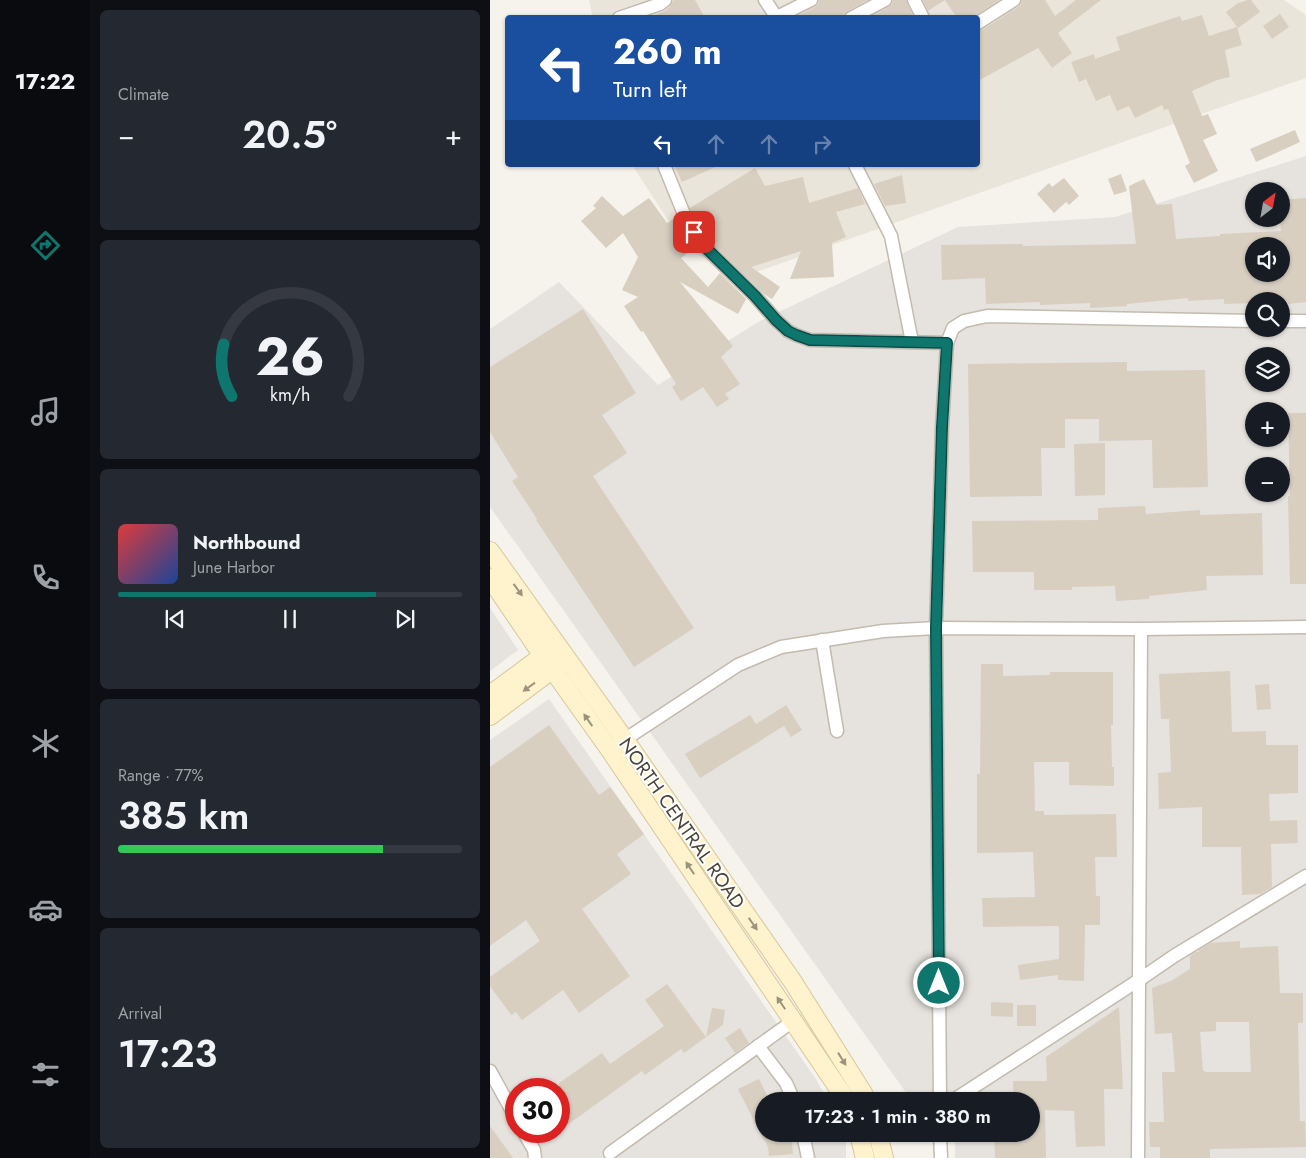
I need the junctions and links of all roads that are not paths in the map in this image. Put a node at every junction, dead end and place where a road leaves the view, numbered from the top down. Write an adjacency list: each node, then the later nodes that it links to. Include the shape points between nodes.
1 (665, 0): 7 (street)
2 (765, 0): 8 (street)
3 (811, 0): 9 (street)
4 (884, 0): 10 (street)
5 (914, 0): 11 (street)
6 (1014, 0): 12 (street)
7 (628, 15)
8 (776, 15)
9 (781, 15)
10 (856, 15)
11 (922, 15)
12 (980, 21)
13 (665, 167): 18 (street, via 688,224 699,241 788,331 810,340)
14 (856, 167): 18 (street, via 891,236)
15 (1245, 321): 19 (street, via 987,316 964,321 953,328)
16 (1290, 321): 17 (street)
17 (1306, 321)
18 (912, 342): 19 (street)
19 (947, 343): 23 (street)
20 (490, 551): 26 (main road, NORTH CENTRAL ROAD, one-way to 26)
21 (490, 578): 27 (main road, NORTH CENTRAL ROAD)
22 (1306, 627): 24 (street)
23 (936, 628): 24 (street); 25 (street, via 883,631); 41 (street)
24 (1141, 629): 34 (street)
25 (822, 640): 30 (street); 31 (street, via 781,647 738,665)
26 (562, 652): 27 (main road); 31 (main road, NORTH CENTRAL ROAD)
27 (548, 663): 28 (main road); 29 (main road, one-way to 29); 32 (main road, NORTH CENTRAL ROAD, one-way to 27)
28 (490, 695)
29 (490, 716)
30 (837, 731)
31 (624, 740): 32 (street); 40 (main road, NORTH CENTRAL ROAD, one-way to 40, via 793,982)
32 (610, 750): 35 (main road, NORTH CENTRAL ROAD, one-way to 32)
33 (1306, 876): 34 (street)
34 (1139, 980): 42 (street); 55 (street)
35 (793, 1021): 36 (street); 39 (main road, NORTH CENTRAL ROAD)
36 (758, 1046): 38 (street); 49 (street)
37 (490, 1071): 43 (street)
38 (790, 1092)
39 (841, 1092)
40 (862, 1092)
41 (940, 1092)
42 (966, 1092)
43 (505, 1098)
44 (805, 1142): 51 (street)
45 (861, 1142): 52 (main road)
46 (880, 1142): 53 (main road)
47 (940, 1142): 54 (street)
48 (530, 1143): 50 (street)
49 (610, 1153)
50 (535, 1158)
51 (808, 1158)
52 (866, 1158)
53 (884, 1158)
54 (941, 1158)
55 (1138, 1158)

